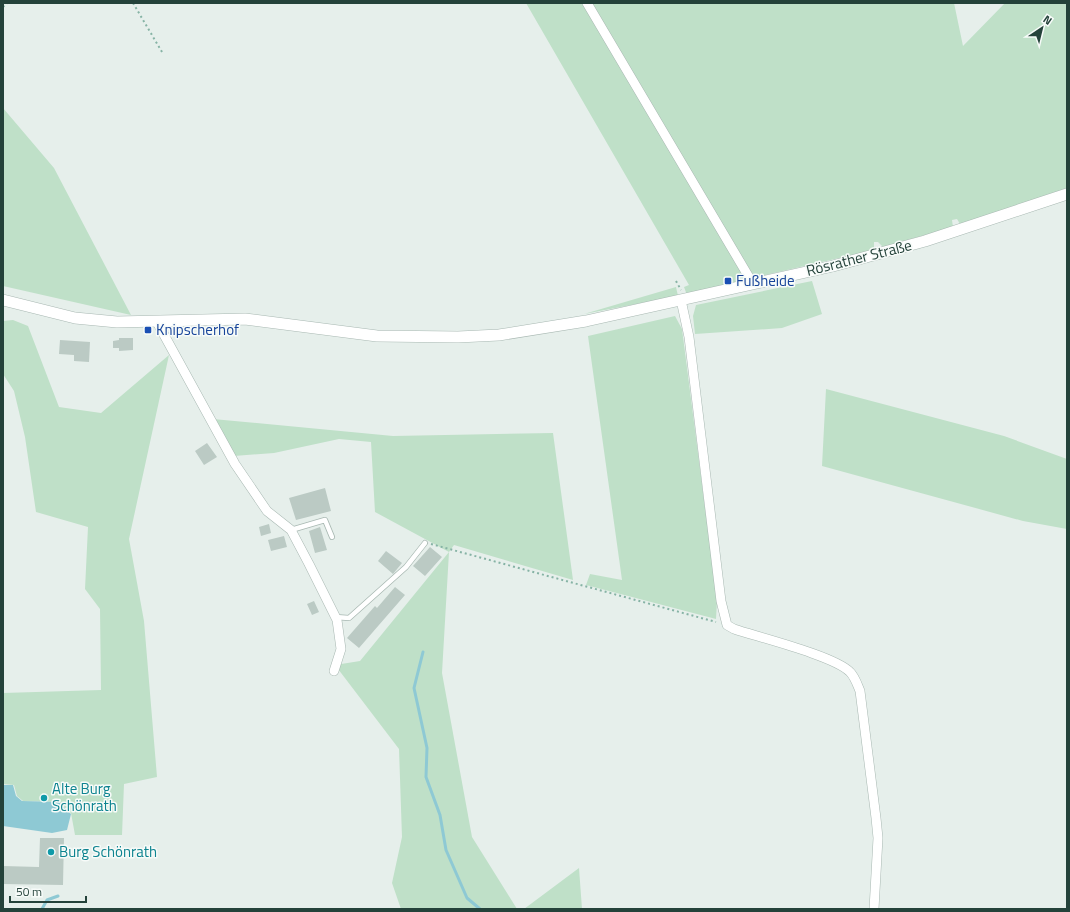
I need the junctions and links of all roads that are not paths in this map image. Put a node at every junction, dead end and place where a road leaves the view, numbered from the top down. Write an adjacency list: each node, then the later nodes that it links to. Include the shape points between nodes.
1 (588, 3): 3 (street)
2 (1067, 194): 3 (street, Rösrather Straße, via 918,243)
3 (753, 284): 5 (street, Rösrather Straße)
4 (3, 300): 6 (street, Rösrather Straße, via 81,319)
5 (681, 300): 6 (street, Rösrather Straße, via 552,327 499,335 458,337 377,336 245,319); 12 (street, via 689,337 721,601 727,625 824,658 849,671 854,678 860,691 878,838)
6 (157, 322): 7 (street, via 234,464 268,511)
7 (291, 530): 8 (lane, via 325,520); 10 (street)
8 (332, 537)
9 (425, 543): 10 (lane, via 406,567 349,618)
10 (336, 616): 11 (street, via 341,649)
11 (334, 671)
12 (874, 909)

